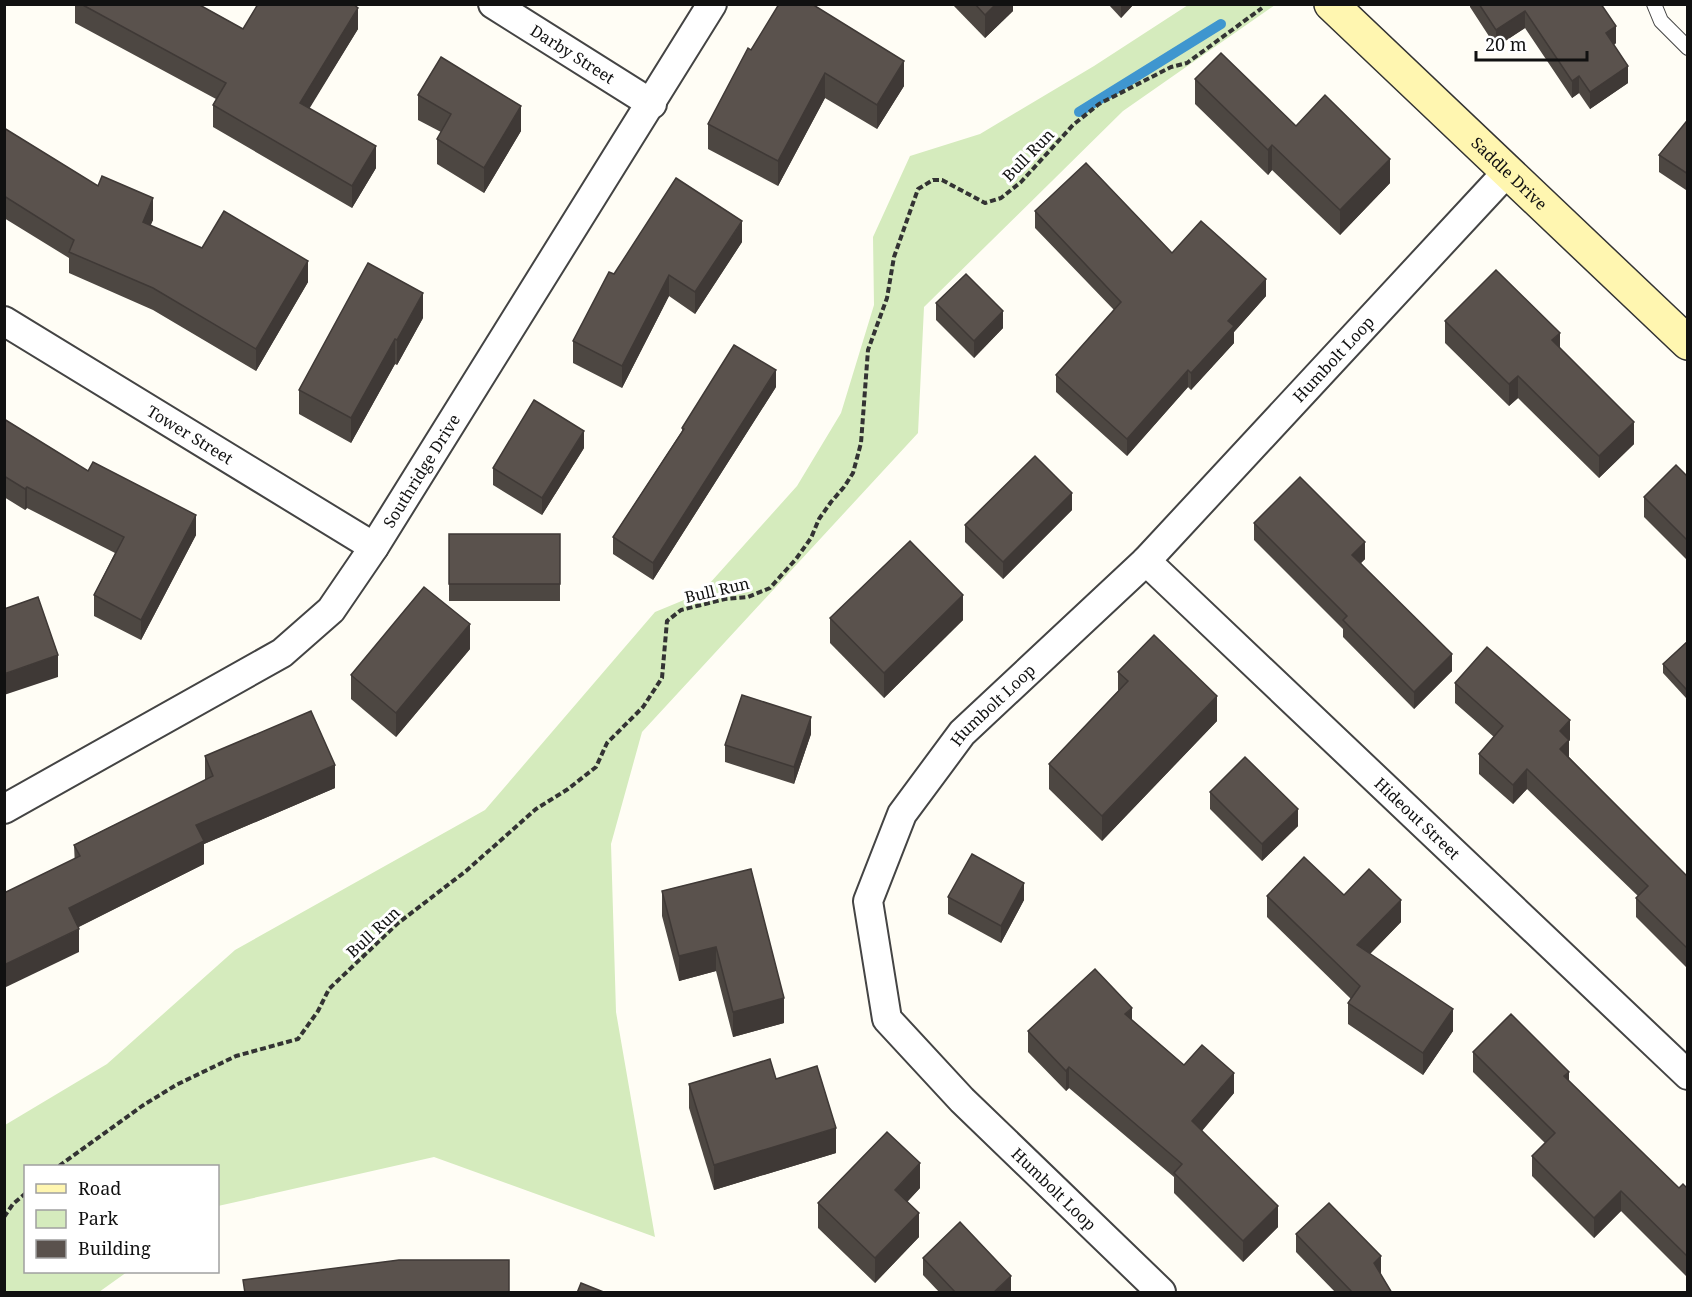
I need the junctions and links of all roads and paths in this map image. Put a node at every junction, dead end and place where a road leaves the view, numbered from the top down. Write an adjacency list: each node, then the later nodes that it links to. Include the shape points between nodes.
1 (493, 4): 7 (street, Darby Street)
2 (712, 4): 7 (street, Southridge Drive)
3 (1331, 4): 8 (street, Saddle Drive)
4 (1654, 4): 6 (lane, via 1661,21)
5 (1262, 8): 15 (path, Bull Run, via 1187,63 1171,67 1099,104 1001,198 986,202 942,180 933,180 918,189 868,350 861,443 853,473 796,559 770,588 748,597 681,610 667,621 662,678 643,707 607,743 596,767 536,809 466,871 397,924 329,989 298,1039 236,1056 176,1085)
6 (1688, 48)
7 (652, 104): 11 (street, Southridge Drive)
8 (1508, 171): 10 (street, Saddle Drive); 12 (street, Humbolt Loop)
9 (4, 321): 11 (street, Tower Street)
10 (1688, 343)
11 (374, 547): 13 (street, Southridge Drive, via 331,610 282,653)
12 (1146, 561): 14 (street, Hideout Street); 18 (street, Humbolt Loop, via 962,733 902,814 868,902 887,1019 962,1100)
13 (4, 809)
14 (1688, 1075)
15 (62, 1165)
16 (24, 1196): 17 (path)
17 (4, 1217)
18 (1161, 1293)

